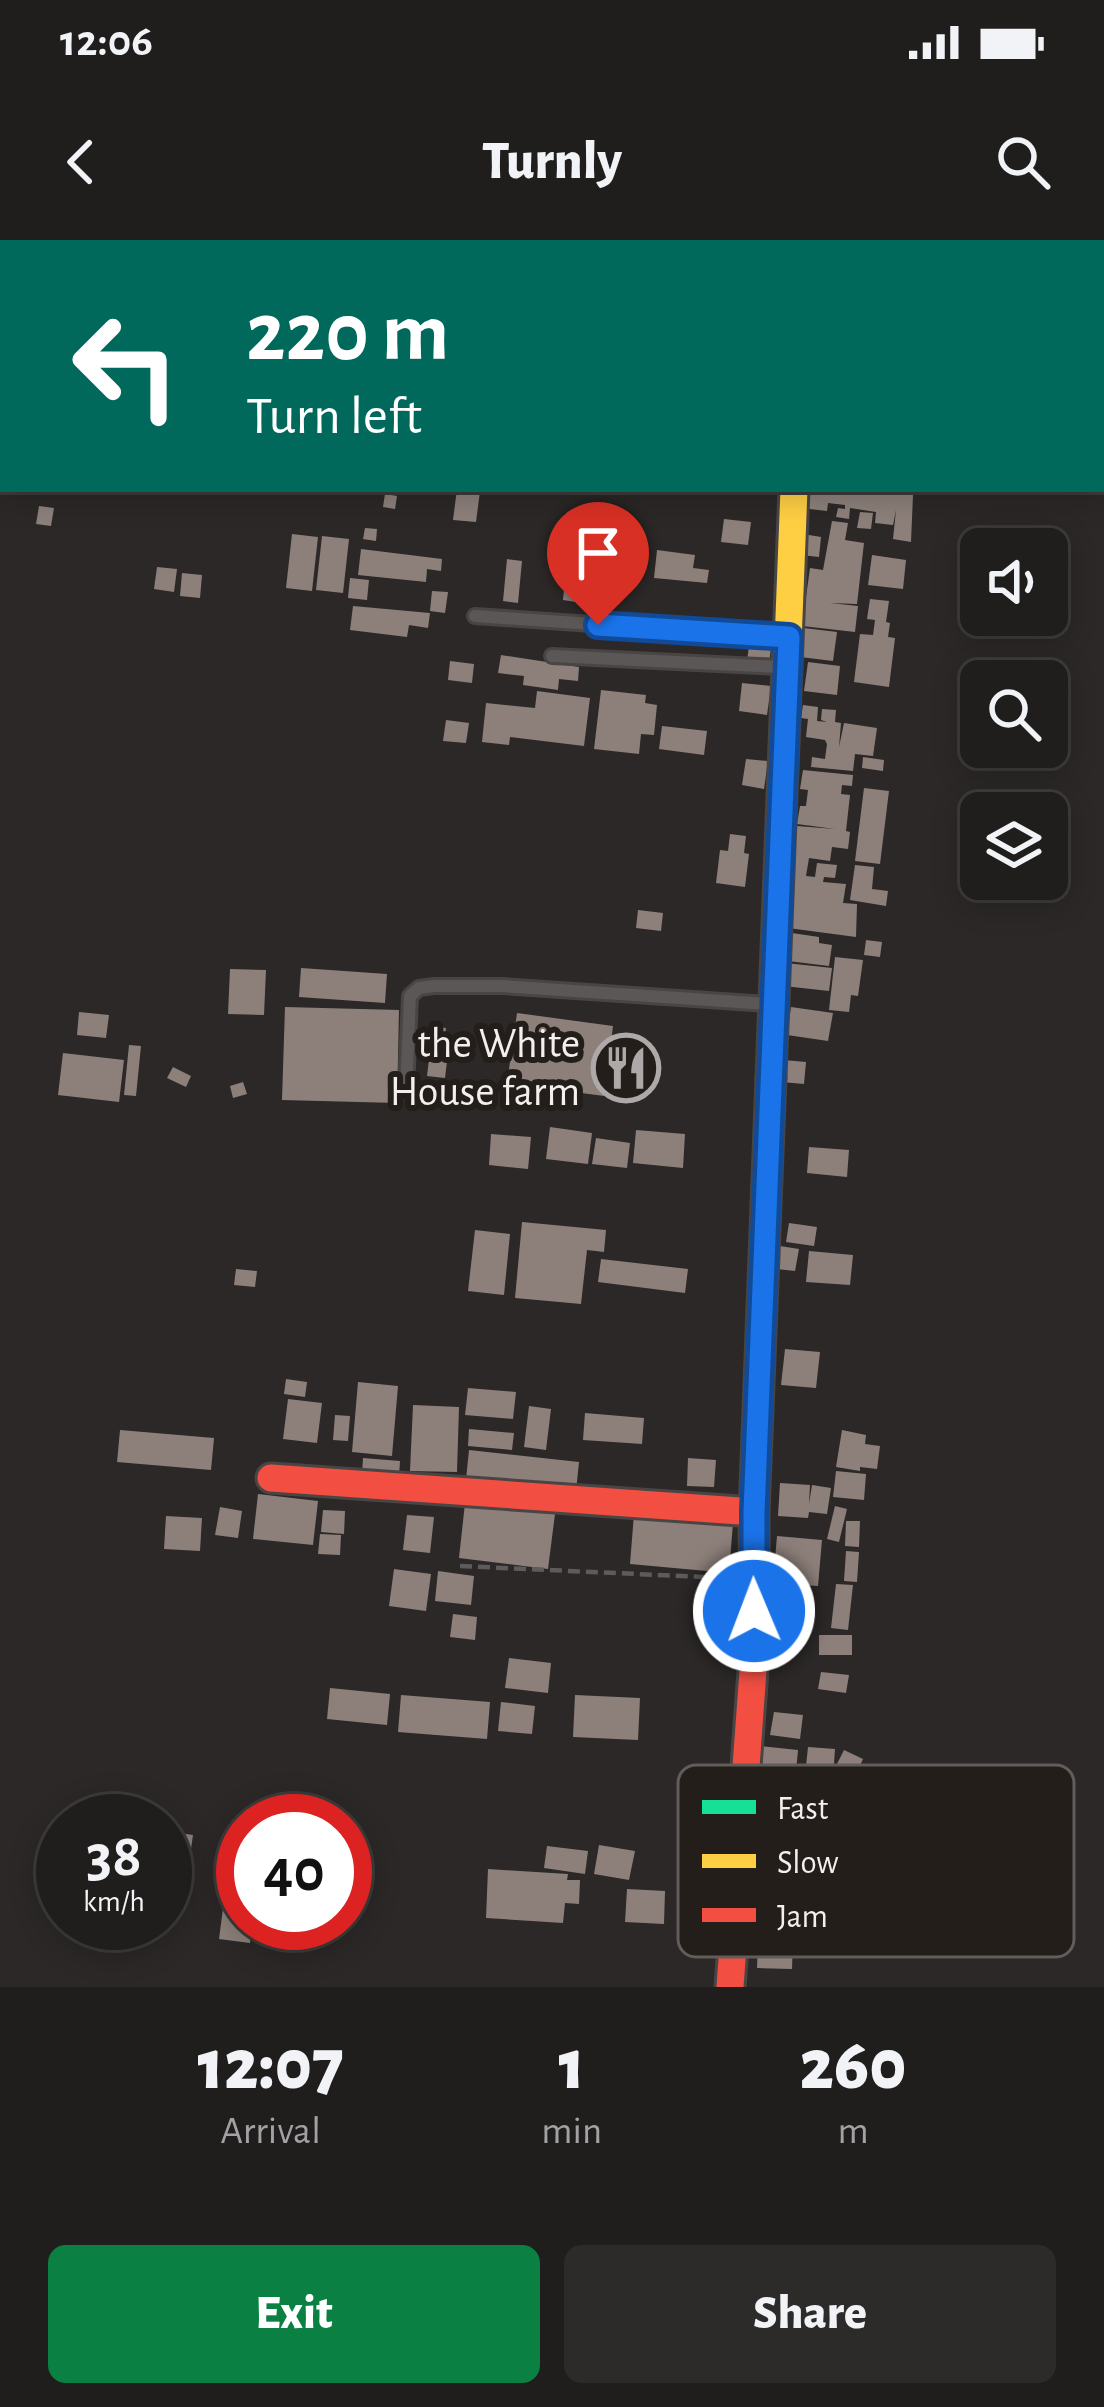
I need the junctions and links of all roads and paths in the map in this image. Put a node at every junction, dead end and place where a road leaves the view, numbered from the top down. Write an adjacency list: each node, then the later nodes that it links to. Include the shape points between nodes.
1 (794, 492): 3 (street)
2 (475, 616): 3 (lane)
3 (789, 637): 5 (street)
4 (552, 656): 5 (lane)
5 (788, 668): 6 (street)
6 (772, 1004): 7 (lane, via 419,988 410,996); 9 (street)
7 (406, 1090)
8 (271, 1478): 9 (street)
9 (754, 1512): 11 (street)
10 (460, 1566): 11 (path)
11 (754, 1579): 12 (street)
12 (746, 1765)
13 (732, 1957): 14 (street)
14 (730, 1987)

